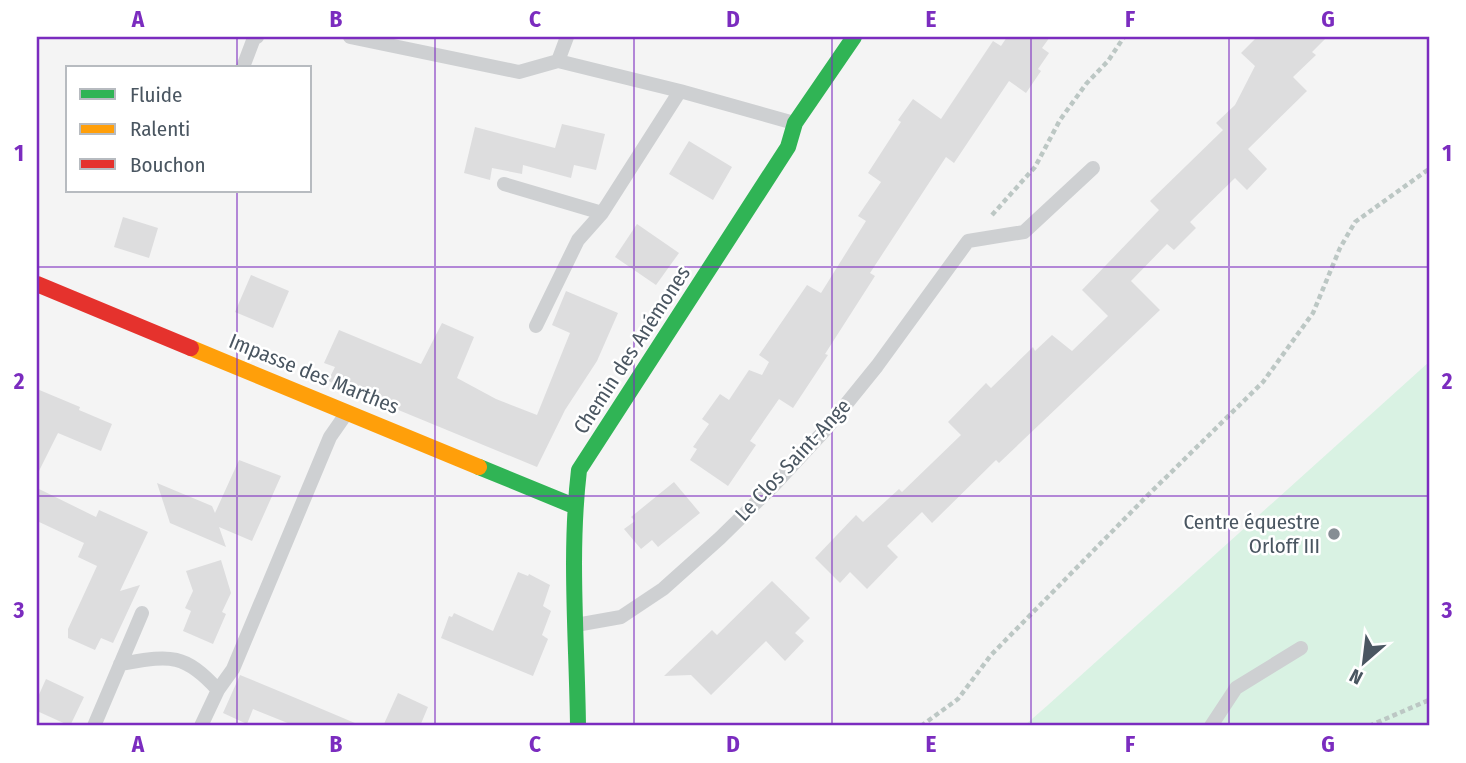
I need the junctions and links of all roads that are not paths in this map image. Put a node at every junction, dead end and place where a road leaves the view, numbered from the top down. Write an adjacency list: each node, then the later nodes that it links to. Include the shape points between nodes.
1 (257, 37): 6 (lane)
2 (350, 37): 5 (lane, via 519,72)
3 (566, 37): 5 (lane)
4 (854, 37): 8 (street, Chemin des Anémones)
5 (558, 61): 7 (lane)
6 (244, 66)
7 (680, 91): 8 (lane); 11 (lane)
8 (795, 123): 15 (street, Chemin des Anémones, via 788,147 579,470)
9 (1093, 167): 17 (lane, Le Clos Saint-Ange, via 1024,232 968,241 827,429 663,589 621,617)
10 (504, 184): 11 (lane)
11 (602, 213): 13 (lane, via 578,240)
12 (37, 284): 14 (street, Impasse des Marthes)
13 (537, 326)
14 (349, 411): 15 (street, Impasse des Marthes); 20 (lane, via 330,437 233,669)
15 (574, 506): 17 (street, Chemin des Anémones)
16 (142, 612): 19 (lane)
17 (575, 625): 23 (street, Chemin des Anémones)
18 (1301, 648): 24 (lane, via 1236,688)
19 (120, 664): 20 (lane, via 177,658 201,671); 21 (lane)
20 (218, 690): 22 (lane)
21 (94, 726)
22 (201, 726)
23 (578, 726)
24 (1211, 726)

